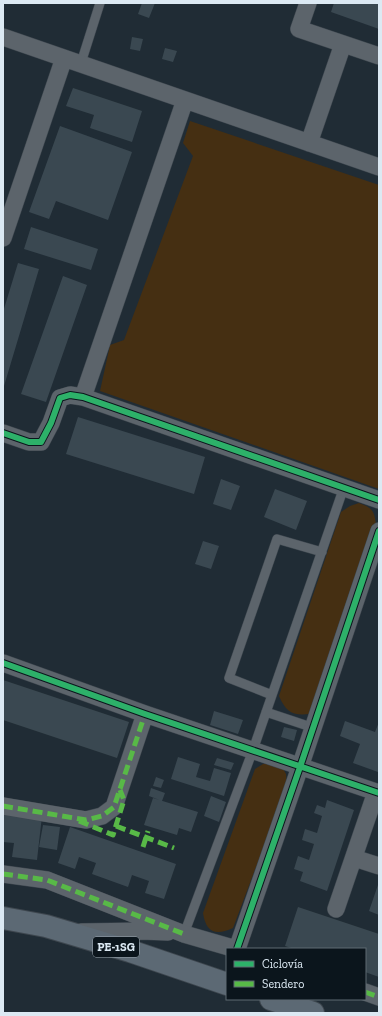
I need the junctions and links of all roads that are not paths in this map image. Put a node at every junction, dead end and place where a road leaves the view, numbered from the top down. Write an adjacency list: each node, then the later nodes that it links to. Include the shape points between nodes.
1 (100, 3): 7 (lane)
2 (308, 3): 4 (street, via 299,29)
3 (3, 37): 6 (street)
4 (343, 44): 5 (street); 9 (street)
5 (379, 56)
6 (64, 58): 7 (street); 11 (street)
7 (81, 63): 8 (street)
8 (185, 100): 9 (street); 12 (street)
9 (309, 143): 10 (street)
10 (379, 167)
11 (3, 238)
12 (82, 397): 13 (street, via 70,395 60,398 41,442 29,442); 14 (street)
13 (3, 433)
14 (344, 487): 15 (street); 17 (lane)
15 (379, 500)
16 (379, 531): 22 (street)
17 (322, 552): 19 (lane); 19 (lane, via 277,539 229,678)
18 (3, 663): 21 (street)
19 (272, 695): 20 (lane)
20 (266, 712): 22 (lane); 23 (lane)
21 (145, 714): 23 (street); 26 (street, via 114,807 102,816 86,820)
22 (314, 728): 24 (street)
23 (253, 750): 24 (street); 33 (lane)
24 (300, 767): 25 (street); 35 (street)
25 (378, 793): 27 (street)
26 (3, 806)
27 (354, 858): 28 (street); 30 (street)
28 (379, 866)
29 (3, 874): 33 (street, via 47,880)
30 (336, 909)
31 (3, 918): 32 (main road, PE-1SG)
32 (68, 933): 33 (street, via 141,931); 36 (main road, PE-1SG)
33 (184, 934): 34 (street)
34 (233, 948)
35 (236, 948)
36 (226, 984)
37 (366, 992): 38 (street)
38 (379, 997)
39 (275, 1000): 40 (main road)
40 (304, 1008)

